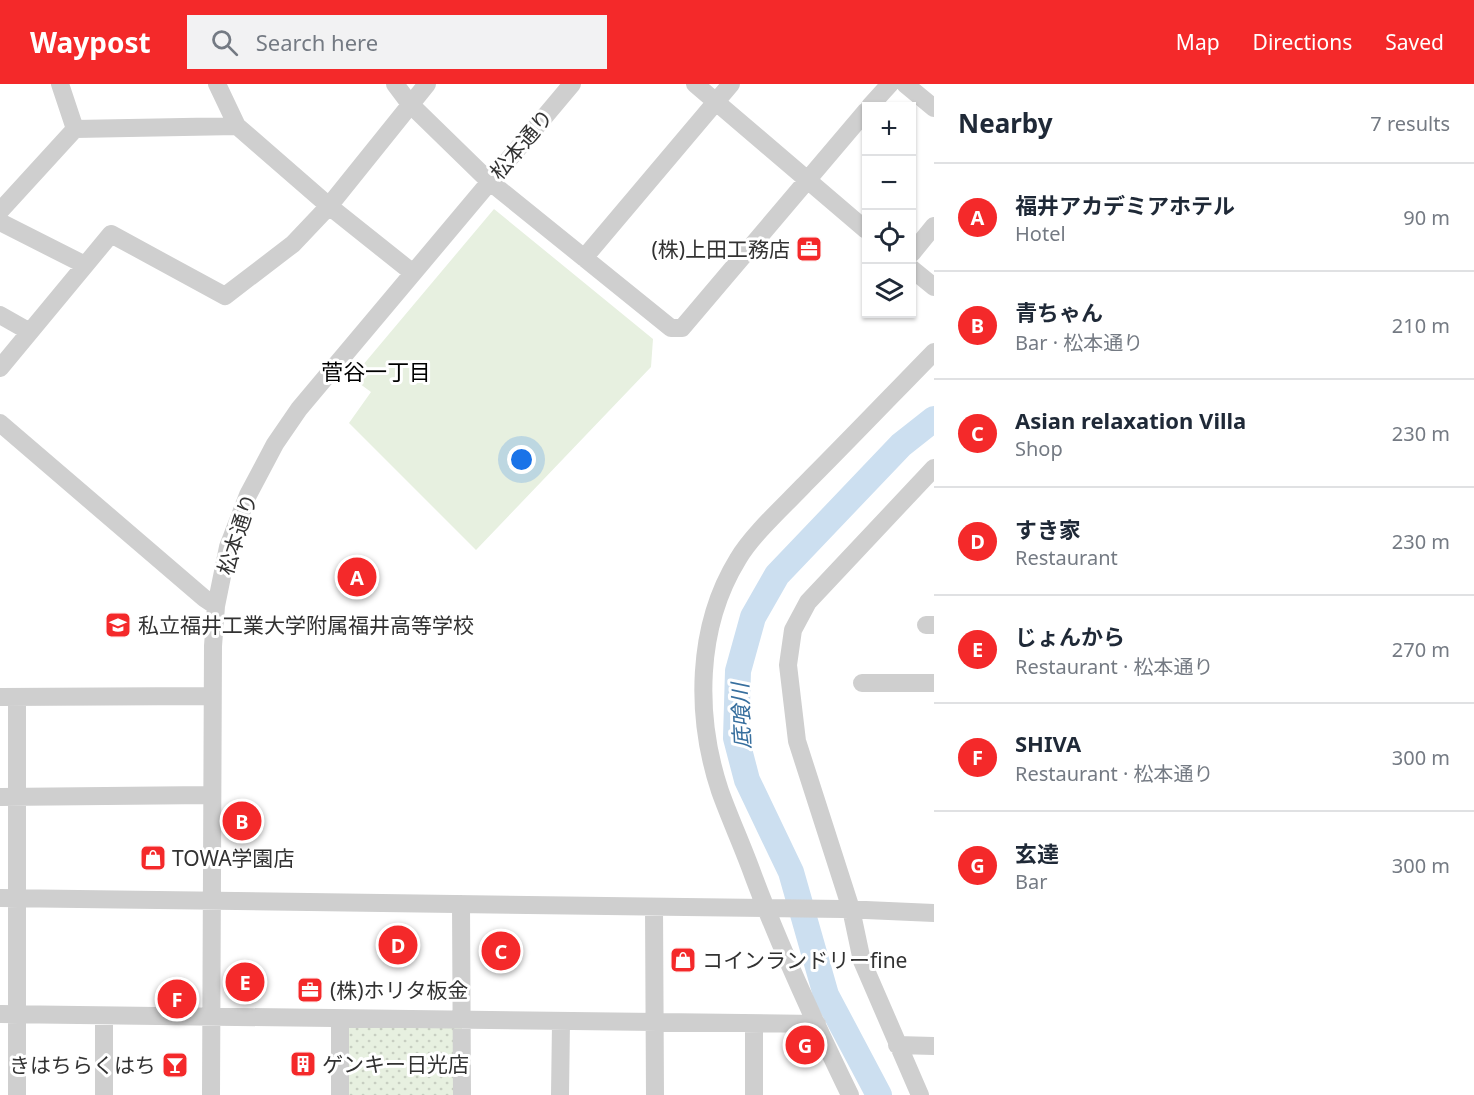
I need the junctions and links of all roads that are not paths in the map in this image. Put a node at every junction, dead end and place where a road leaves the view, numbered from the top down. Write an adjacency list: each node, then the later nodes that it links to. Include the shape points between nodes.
1 (60, 84): 16 (street)
2 (217, 84): 15 (street)
3 (395, 84): 12 (street)
4 (427, 84): 12 (street)
5 (572, 84): 18 (street, 松本通り)
6 (695, 84): 10 (street)
7 (731, 84): 10 (street)
8 (890, 84): 11 (street)
9 (905, 84): 13 (street)
10 (716, 102): 17 (street); 25 (street)
11 (874, 102)
12 (410, 104): 18 (street); 19 (street)
13 (934, 108)
14 (862, 117): 17 (street)
15 (237, 126): 16 (street); 19 (street)
16 (75, 129): 20 (street)
17 (808, 180): 22 (street); 25 (street, via 682,328 671,328)
18 (489, 181): 25 (street); 28 (street, 松本通り)
19 (329, 206): 26 (street, via 293,244 225,296 111,234); 28 (street)
20 (0, 211)
21 (0, 222): 26 (street)
22 (862, 226)
23 (934, 226): 24 (street)
24 (916, 248)
25 (584, 258)
26 (85, 265): 31 (street)
27 (916, 272): 29 (street)
28 (413, 273): 36 (street, 松本通り, via 298,409 275,444 248,495 228,547)
29 (934, 287)
30 (0, 315): 31 (street)
31 (30, 332): 33 (street)
32 (934, 352): 47 (street, via 739,556 721,588 710,623 704,703 710,751 720,790)
33 (0, 368)
34 (0, 423): 36 (street)
35 (934, 468): 48 (street, via 808,602 793,630 788,665 797,741)
36 (216, 606): 39 (street, 松本通り)
37 (862, 683): 38 (street)
38 (934, 683)
39 (212, 696): 40 (street); 41 (street, 松本通り)
40 (9, 697): 42 (street)
41 (211, 795): 42 (street); 44 (street, 松本通り)
42 (9, 797): 43 (street)
43 (9, 898): 44 (street); 50 (street)
44 (211, 901): 45 (street); 52 (street, 松本通り)
45 (461, 904): 46 (street); 54 (street)
46 (654, 907): 47 (street); 56 (street)
47 (772, 908): 48 (street); 58 (street)
48 (847, 909): 49 (street); 59 (street, via 862,961)
49 (934, 913)
50 (9, 1014): 51 (street); 61 (street)
51 (104, 1016): 52 (street); 62 (street)
52 (211, 1018): 53 (street); 63 (street, 松本通り)
53 (340, 1019): 54 (street); 64 (street)
54 (462, 1020): 55 (street); 65 (street)
55 (561, 1022): 56 (street); 66 (street)
56 (655, 1023): 57 (street); 67 (street)
57 (754, 1024): 58 (street); 68 (street)
58 (817, 1024): 69 (street)
59 (897, 1045): 60 (street); 70 (street)
60 (934, 1046)
61 (17, 1095)
62 (104, 1095)
63 (211, 1095)
64 (340, 1095)
65 (462, 1095)
66 (560, 1095)
67 (655, 1095)
68 (754, 1095)
69 (850, 1095)
70 (920, 1095)

